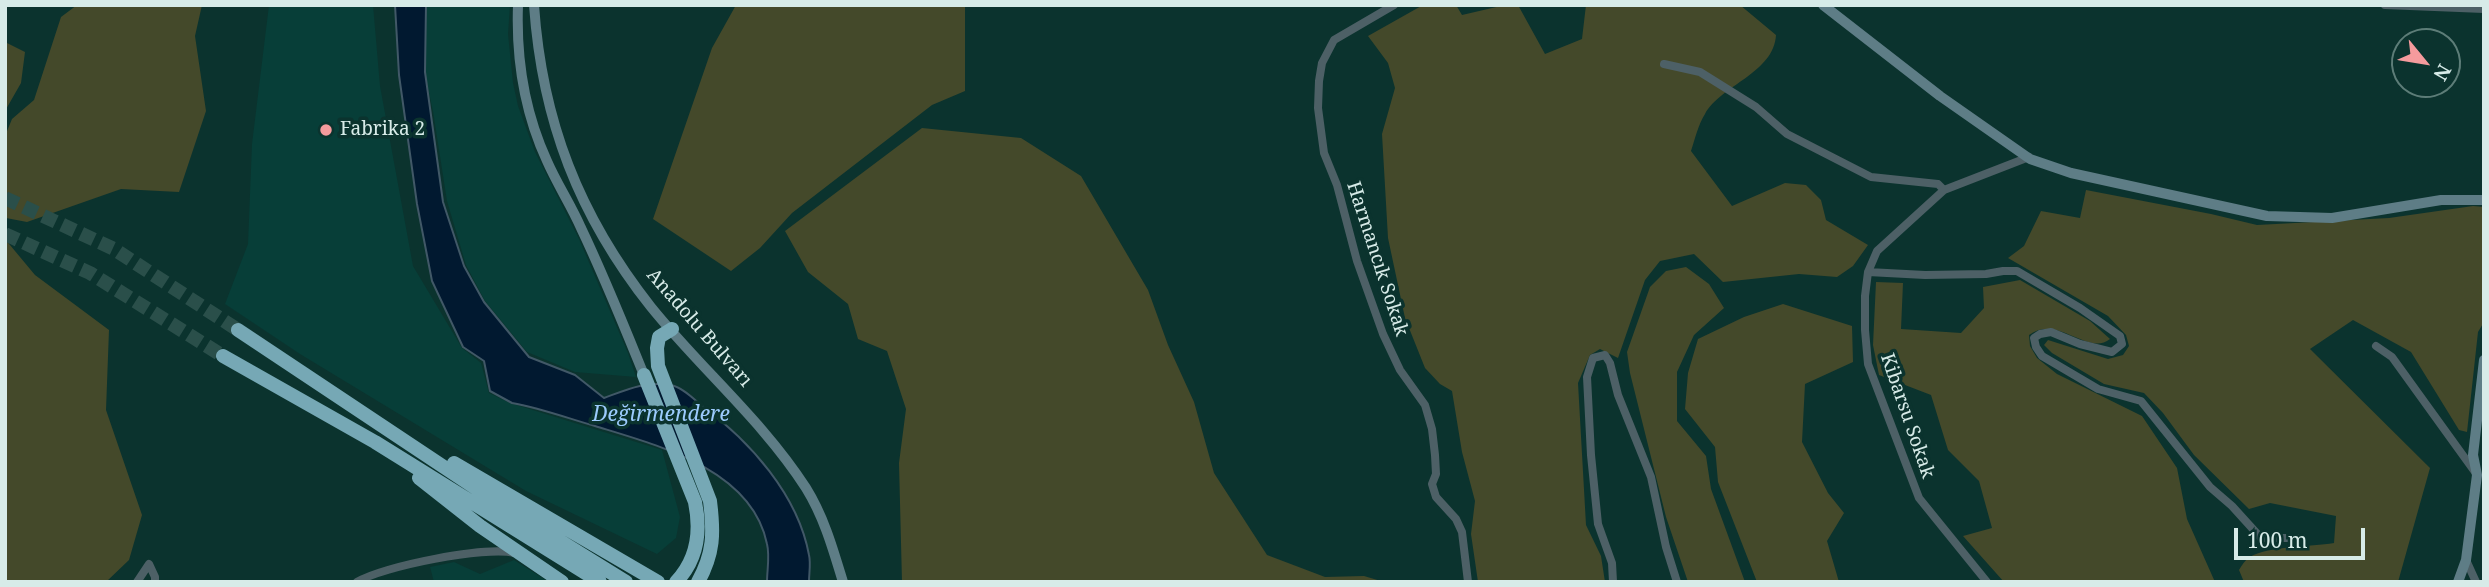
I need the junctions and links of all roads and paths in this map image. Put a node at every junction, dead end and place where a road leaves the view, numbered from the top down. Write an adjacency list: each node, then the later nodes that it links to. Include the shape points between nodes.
1 (518, 5): 18 (street, via 521,81 533,125)
2 (534, 5): 12 (street, Anadolu Bulvarı, via 545,90 568,167 597,230)
3 (1394, 5): 34 (street, Harmancık Sokak, via 1334,40 1322,63 1318,108 1324,153 1383,334 1400,370 1425,405 1435,455 1432,484 1462,532)
4 (1823, 5): 8 (street)
5 (2385, 5): 6 (street)
6 (2484, 9)
7 (1664, 64): 9 (street, via 1700,72 1756,107 1787,134 1871,177 1938,184)
8 (2029, 158): 9 (street, Kibarsu Sokak); 10 (street, via 2071,173 2267,216 2332,218 2441,200)
9 (1944, 190): 11 (street, Kibarsu Sokak, via 1877,251)
10 (2484, 200)
11 (1868, 272): 22 (street, via 2017,271 2080,308 2120,336 2122,344 2112,352 2051,332 2034,338 2042,356 2098,389 2141,401 2210,487 2261,538); 37 (street, Kibarsu Sokak, via 1868,364 1910,476 1919,498)
12 (672, 329): 17 (highway, via 659,337); 33 (street, Anadolu Bulvarı, via 751,416 807,490 829,534)
13 (238, 330): 19 (highway)
14 (2376, 346): 21 (street, via 2392,357)
15 (223, 356): 20 (highway)
16 (2484, 360): 21 (street, via 2473,455)
17 (658, 366): 18 (street); 32 (highway, via 710,501 712,546)
18 (641, 369): 31 (highway, via 683,469 699,521 688,567)
19 (385, 426): 29 (highway); 30 (highway)
20 (375, 442): 27 (highway, via 443,498); 28 (highway)
21 (2477, 475): 23 (street)
22 (2302, 538)
23 (2466, 560): 38 (street); 39 (street)
24 (136, 582): 25 (street, via 149,564)
25 (155, 582)
26 (357, 582): 27 (street, via 412,563 487,551 512,552)
27 (561, 582)
28 (600, 582)
29 (626, 582)
30 (658, 582)
31 (676, 582)
32 (698, 582)
33 (843, 582)
34 (1468, 582)
35 (1613, 582): 36 (street, via 1612,563 1598,524 1591,455 1587,377 1598,355 1605,355 1610,363 1618,396 1651,477)
36 (1677, 582)
37 (1987, 582)
38 (2458, 582)
39 (2476, 582)

